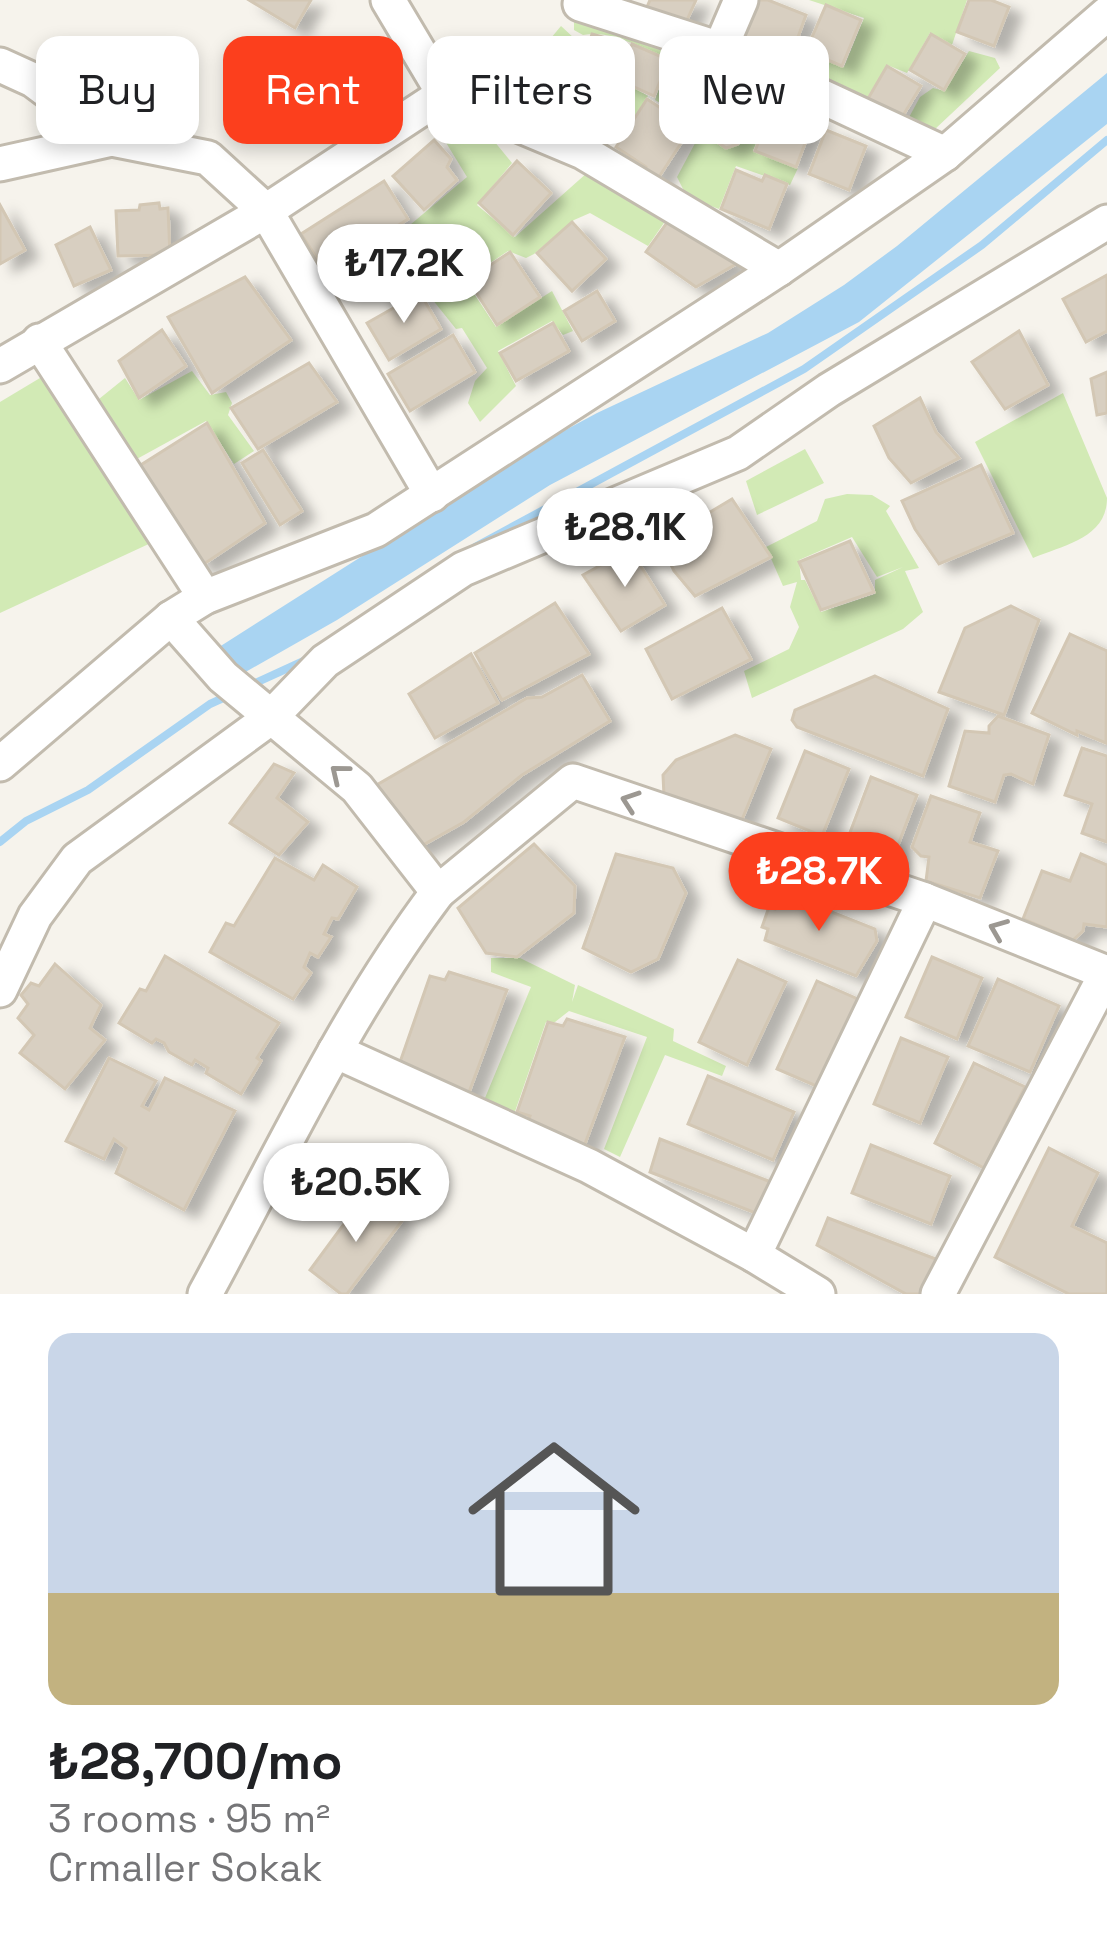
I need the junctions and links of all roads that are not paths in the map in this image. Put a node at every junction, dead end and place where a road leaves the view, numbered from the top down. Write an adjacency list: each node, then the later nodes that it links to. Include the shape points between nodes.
1 (388, 0): 8 (street)
2 (741, 0): 6 (street)
3 (580, 4): 5 (street)
4 (1099, 29): 15 (street)
5 (679, 36)
6 (725, 36)
7 (0, 65): 9 (street)
8 (427, 65)
9 (36, 82)
10 (829, 100): 15 (street)
11 (427, 105): 17 (street)
12 (90, 144): 16 (street)
13 (137, 144): 17 (street, via 208,158)
14 (564, 144): 19 (street)
15 (945, 154): 19 (street)
16 (0, 164)
17 (266, 211): 20 (street); 22 (street)
18 (1107, 222): 25 (street, via 738,453 463,569 325,662)
19 (779, 269): 22 (street)
20 (39, 341): 21 (street); 23 (street)
21 (0, 366)
22 (432, 495): 23 (street, via 376,530)
23 (205, 598): 24 (street)
24 (171, 618): 25 (street); 26 (street)
25 (269, 719): 27 (street, one-way to 25, via 357,788); 30 (street, via 77,859 34,916)
26 (0, 764)
27 (439, 892): 28 (street, one-way to 27, via 573,781); 31 (street)
28 (925, 900): 29 (street, one-way to 28); 32 (street)
29 (1107, 972): 35 (street)
30 (0, 990)
31 (335, 1051): 32 (street, via 589,1166); 33 (street)
32 (754, 1256): 34 (street)
33 (205, 1294)
34 (818, 1294)
35 (938, 1294)

